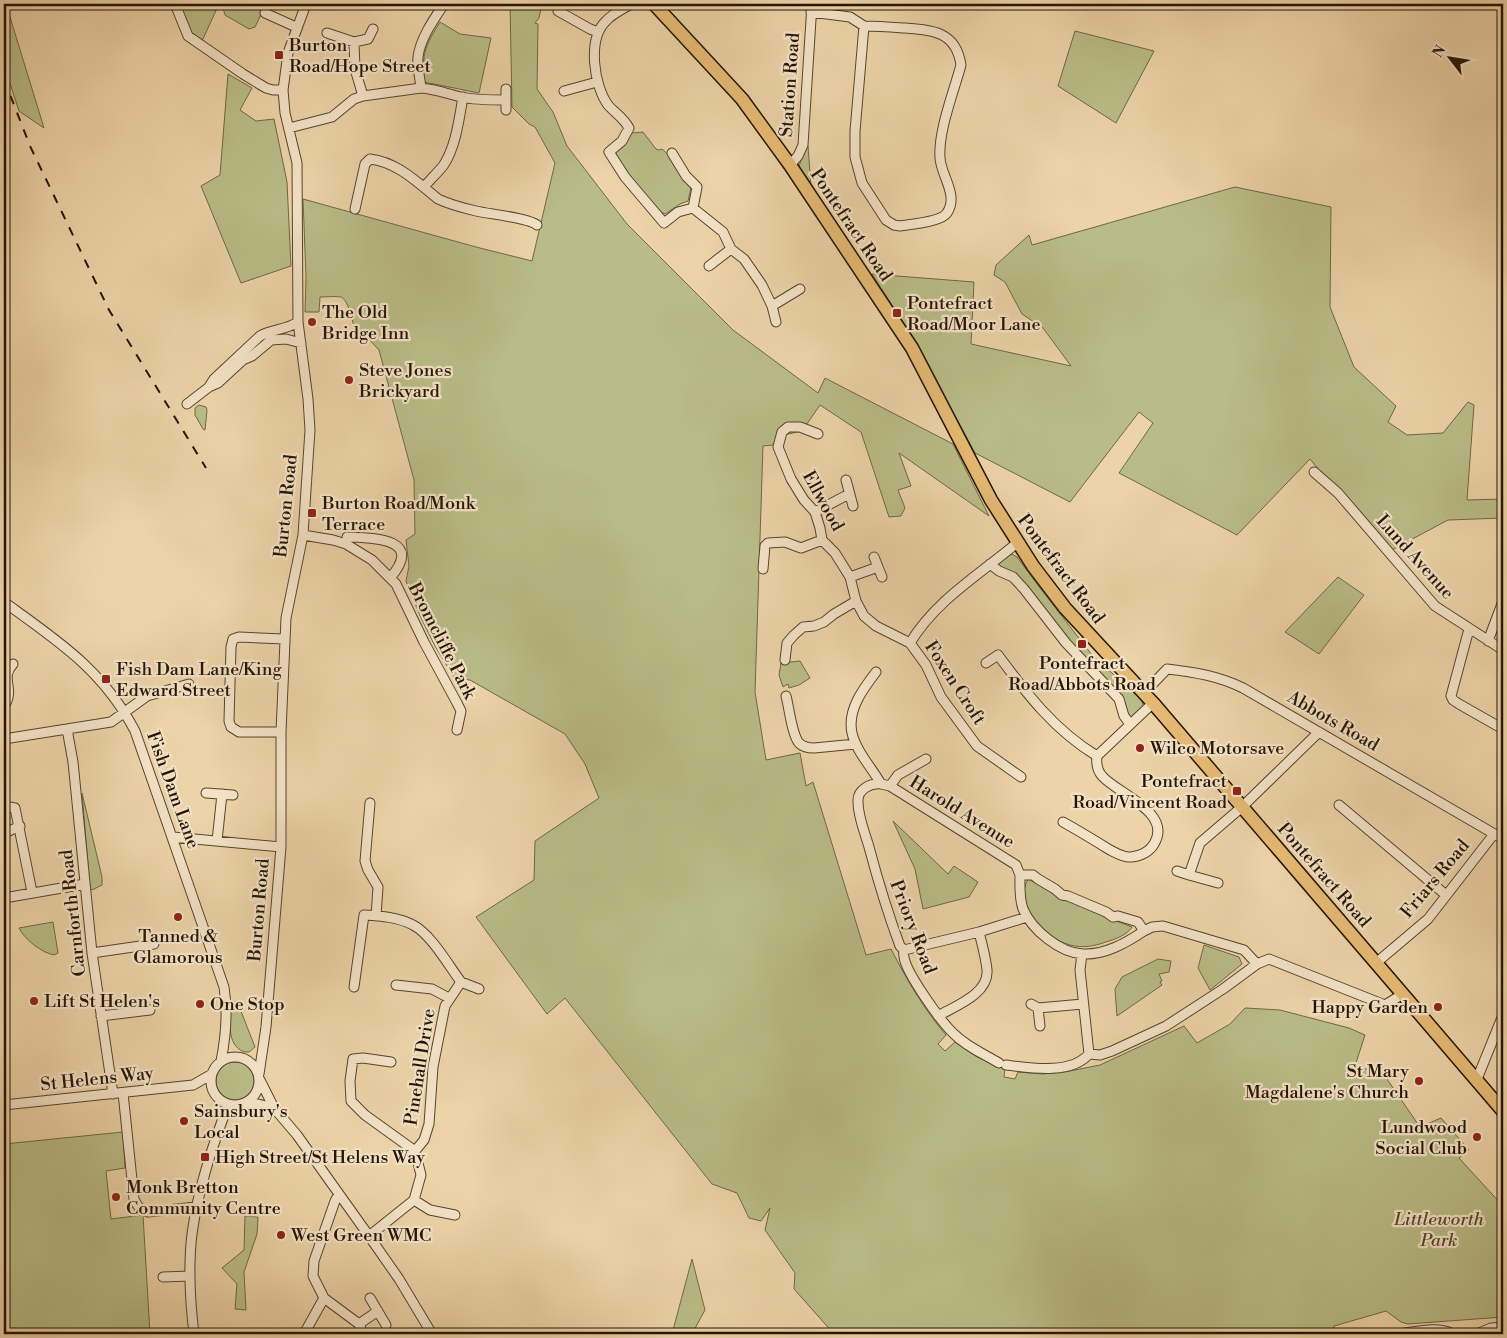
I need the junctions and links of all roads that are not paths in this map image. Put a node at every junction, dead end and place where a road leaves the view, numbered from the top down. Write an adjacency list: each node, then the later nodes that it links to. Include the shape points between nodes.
1 (175, 4): 18 (street, via 188,36 266,88)
2 (306, 4): 10 (street, Burton Road)
3 (631, 4): 12 (street, via 605,21)
4 (654, 4): 24 (highway, Pontefract Road, via 742,99)
5 (439, 5): 16 (street, via 419,51)
6 (812, 8): 9 (street, via 850,17); 24 (street, Station Road, via 802,145)
7 (558, 11): 12 (street)
8 (265, 12): 10 (street)
9 (864, 26): 9 (street, via 854,131 855,157 862,183 886,220 894,225 942,218 948,212 951,200 940,160 940,141 961,65 959,53 954,44 931,30)
10 (296, 27): 18 (street, Burton Road, via 288,53)
11 (373, 29): 14 (street, via 368,39)
12 (598, 32): 15 (street, via 594,57)
13 (328, 33): 14 (street)
14 (354, 42): 20 (street, via 355,69)
15 (597, 82): 19 (street); 27 (street, via 608,105 629,128 622,141 609,152 625,177 664,223 678,212)
16 (421, 88): 20 (street); 21 (street)
17 (506, 89): 21 (street, via 506,105)
18 (283, 90): 22 (street, Burton Road)
19 (564, 91)
20 (363, 96): 22 (street, via 354,99 332,117)
21 (463, 97): 25 (street, via 450,152 443,166)
22 (289, 128): 33 (street, Burton Road, via 297,163)
23 (672, 154): 27 (street, via 697,187)
24 (790, 165): 49 (highway, Pontefract Road, via 912,348 991,500)
25 (424, 187): 26 (street, via 411,176 370,159 365,164); 28 (street, via 443,201 475,211 525,215)
26 (355, 208)
27 (693, 208): 29 (street, via 723,232)
28 (537, 225)
29 (731, 249): 30 (street); 32 (street, via 744,258)
30 (709, 266)
31 (800, 289): 32 (street)
32 (772, 306): 34 (street)
33 (298, 322): 35 (street, Burton Road); 36 (street, via 260,336)
34 (776, 322)
35 (301, 342): 36 (street, via 271,340); 46 (street, Burton Road, via 310,430)
36 (209, 387): 37 (street)
37 (187, 404)
38 (773, 425): 39 (street)
39 (782, 432): 40 (street, via 788,427 800,427); 45 (street, Ellwood, via 778,447 791,479)
40 (818, 434)
41 (1314, 472): 60 (street, Lund Avenue, via 1338,493 1435,606)
42 (846, 480): 43 (street)
43 (849, 494): 44 (street); 45 (street)
44 (853, 506)
45 (815, 512): 48 (street, Ellwood)
46 (303, 535): 56 (street, Bromcliffe Park, via 346,544 372,560); 61 (street, Burton Road, via 286,612)
47 (347, 537): 56 (street, via 381,539 395,545 402,558)
48 (822, 540): 53 (street, via 801,548 785,542 768,543); 54 (street, Ellwood, via 835,553)
49 (1017, 543): 51 (street); 70 (highway, Pontefract Road, via 1065,608)
50 (874, 556): 52 (street)
51 (990, 564): 63 (street, via 942,602); 75 (street, via 1013,577 1024,589 1066,643 1118,699)
52 (878, 567): 54 (street); 55 (street)
53 (763, 569)
54 (850, 577): 57 (street, Ellwood)
55 (882, 577)
56 (390, 578): 78 (street, Bromcliffe Park, via 457,703 460,711)
57 (856, 601): 63 (street, Ellwood, via 864,616 876,626); 65 (street, via 824,622 803,627 788,636)
58 (1503, 601): 62 (street)
59 (4, 602): 74 (street, Fish Dam Lane, via 77,657 109,689)
60 (1469, 630): 62 (street, Lund Avenue); 77 (street, via 1451,696)
61 (284, 639): 79 (street, Burton Road); 79 (street, via 239,636 231,647 231,727 239,732)
62 (1488, 641): 64 (street, Lund Avenue)
63 (910, 643): 85 (street, Foxen Croft, via 926,665 941,697 977,746)
64 (1503, 650)
65 (786, 660)
66 (986, 663): 83 (street, via 998,654 1036,706 1079,745)
67 (13, 664): 72 (street, via 7,670 8,698)
68 (876, 672): 82 (street, Harold Avenue, via 860,693 853,714 852,732)
69 (189, 684): 74 (street, via 147,696)
70 (1144, 693): 73 (highway, Pontefract Road); 80 (street, Abbots Road, via 1166,669 1213,676 1243,688)
71 (786, 696): 82 (street, via 799,743 814,748)
72 (4, 703)
73 (1153, 703): 75 (street); 93 (highway, Pontefract Road)
74 (126, 713): 76 (street, via 111,722); 98 (street, Fish Dam Lane)
75 (1130, 724): 83 (street)
76 (67, 729): 81 (street); 105 (street, Carnforth Road)
77 (1503, 729)
78 (457, 730)
79 (281, 732): 101 (street, Burton Road)
80 (1319, 732): 93 (street); 97 (street, Abbots Road)
81 (4, 739)
82 (856, 744): 86 (street, Harold Avenue)
83 (1097, 756): 94 (street, via 1096,767 1103,777 1145,809 1156,822 1156,841 1144,854 1130,858)
84 (926, 759): 86 (street)
85 (1021, 777)
86 (886, 785): 103 (street, Harold Avenue, via 1016,865); 115 (street, Priory Road, via 873,783 859,794 857,802 883,898)
87 (206, 793): 88 (street)
88 (222, 794): 89 (street); 100 (street)
89 (233, 795)
90 (370, 803): 110 (street, via 365,861 378,887)
91 (1340, 805): 108 (street)
92 (4, 806): 95 (street, via 15,808)
93 (1242, 807): 104 (street, via 1200,844); 118 (highway, Pontefract Road)
94 (1064, 822)
95 (20, 826): 96 (street); 107 (street)
96 (4, 831)
97 (1494, 834): 99 (street, Abbots Road); 108 (street, Friars Road)
98 (173, 837): 100 (street); 132 (street, Fish Dam Lane, via 224,987 227,1002)
99 (1503, 840)
100 (217, 841): 101 (street)
101 (281, 847): 133 (street, Burton Road)
102 (1177, 872): 104 (street)
103 (1020, 875): 111 (street, via 1020,897); 112 (street, Harold Avenue, via 1033,874 1056,888 1062,896 1113,917 1138,922)
104 (1190, 875): 106 (street)
105 (85, 884): 107 (street); 116 (street, Carnforth Road)
106 (1218, 884)
107 (32, 892): 109 (street)
108 (1446, 895): 118 (street, Friars Road, via 1428,919)
109 (4, 898)
110 (376, 916): 120 (street, via 415,925 429,938); 122 (street, via 364,915)
111 (1027, 918): 113 (street); 117 (street, via 1049,941)
112 (1144, 931): 117 (street, via 1118,946); 119 (street, via 1163,926 1209,939 1244,950)
113 (979, 932): 115 (street); 130 (street, via 987,971 984,985)
114 (154, 944): 116 (street)
115 (904, 950): 130 (street, Priory Road, via 905,962)
116 (92, 953): 129 (street, Carnforth Road)
117 (1082, 954): 126 (street, via 1080,970)
118 (1376, 963): 124 (highway, Pontefract Road)
119 (1257, 964): 124 (street, via 1269,960 1385,1004); 134 (street, Priory Road, via 1166,1026 1112,1051)
120 (461, 982): 123 (street); 125 (street, Pinehall Drive)
121 (396, 985): 125 (street, via 432,989)
122 (354, 987)
123 (480, 989)
124 (1403, 994): 140 (highway, Pontefract Road)
125 (448, 998): 149 (street, Pinehall Drive, via 433,1067 429,1124 424,1140)
126 (1084, 1004): 131 (street, via 1035,1006); 134 (street)
127 (150, 1010): 129 (street)
128 (1503, 1015): 140 (street)
129 (101, 1016): 142 (street, Carnforth Road)
130 (938, 1016): 134 (street, Priory Road, via 954,1035 1002,1064 1062,1067 1083,1060)
131 (1040, 1026)
132 (225, 1039): 135 (street); 136 (street, Fish Dam Lane)
133 (264, 1046): 135 (street, via 253,1056); 139 (street, Burton Road)
134 (1089, 1054)
135 (240, 1057): 136 (street); 139 (street, via 253,1064)
136 (221, 1061): 138 (street)
137 (391, 1062): 149 (street, via 353,1059 351,1101)
138 (212, 1074): 141 (street, St Helens Way); 143 (street)
139 (259, 1077): 144 (street, via 257,1093); 147 (street)
140 (1477, 1078): 148 (highway, Pontefract Road)
141 (193, 1085): 142 (street, St Helens Way); 143 (street, St Helens Way)
142 (118, 1093): 145 (street, St Helens Way); 152 (street, Carnforth Road, via 136,1204 148,1212)
143 (214, 1094): 146 (street)
144 (248, 1103): 146 (street); 147 (street)
145 (4, 1105)
146 (228, 1105): 152 (street)
147 (274, 1108): 150 (street)
148 (1503, 1110)
149 (414, 1151): 151 (street, via 421,1175)
150 (339, 1194): 154 (street); 157 (street, via 313,1268 313,1276)
151 (414, 1200): 153 (street, via 430,1210); 154 (street)
152 (196, 1207): 155 (street)
153 (456, 1215)
154 (370, 1236): 166 (street)
155 (190, 1276): 156 (street); 163 (street)
156 (163, 1277)
157 (324, 1298): 160 (street); 164 (street)
158 (370, 1298): 159 (street)
159 (378, 1311): 160 (street); 161 (street)
160 (359, 1324): 165 (street)
161 (386, 1325)
162 (1503, 1327): 169 (street)
163 (194, 1334)
164 (304, 1334)
165 (363, 1334)
166 (432, 1334)
167 (1394, 1334): 168 (street, via 1439,1330)
168 (1453, 1334)
169 (1477, 1334)

